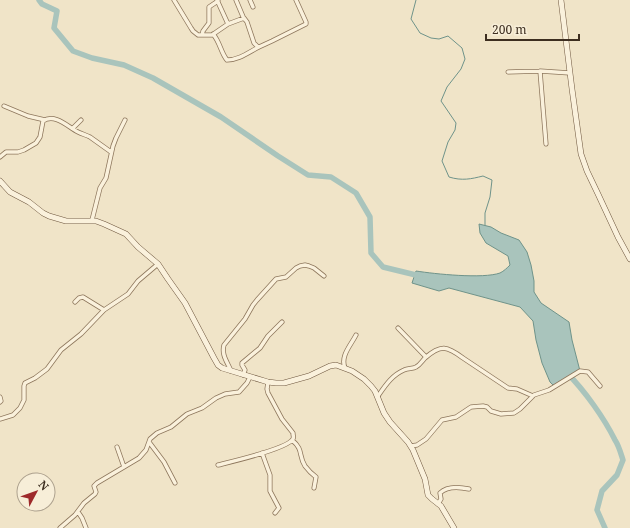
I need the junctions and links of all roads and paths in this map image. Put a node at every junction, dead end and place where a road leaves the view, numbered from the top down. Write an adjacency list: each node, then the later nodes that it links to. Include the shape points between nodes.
1 (174, 0): 11 (street, via 193,31)
2 (236, 0): 8 (street)
3 (250, 0): 7 (street)
4 (296, 0): 12 (street, via 306,25)
5 (561, 0): 15 (street)
6 (217, 1): 9 (street); 11 (street, via 209,7 209,23)
7 (253, 7)
8 (244, 19): 9 (street); 12 (street, via 254,43)
9 (228, 24): 10 (street)
10 (213, 34): 11 (street); 12 (street, via 227,60)
11 (202, 35)
12 (259, 47)
13 (540, 71): 14 (street); 15 (street); 21 (street)
14 (508, 72)
15 (570, 73): 26 (street, via 584,166)
16 (4, 106): 17 (street)
17 (44, 120): 20 (street, via 58,120); 23 (street, via 36,143 24,150 6,152)
18 (81, 120): 20 (street)
19 (125, 120): 22 (street)
20 (73, 128): 22 (street)
21 (546, 144)
22 (111, 152): 25 (street, via 106,178 100,188)
23 (0, 156)
24 (0, 181): 25 (street, via 10,192 49,216 66,221)
25 (92, 220): 27 (street, via 126,234)
26 (630, 259)
27 (158, 264): 30 (street, via 138,281 128,294); 36 (street, via 185,303 217,363)
28 (324, 276): 36 (street, via 314,268 300,266 286,276 278,278 264,291 224,345 224,357)
29 (75, 302): 30 (street, via 83,297)
30 (104, 310): 45 (street, via 61,350 47,369 25,384 24,400 18,411)
31 (282, 322): 37 (street, via 260,348 242,363 245,370)
32 (398, 328): 34 (street)
33 (356, 335): 35 (street, via 344,356)
34 (426, 357): 41 (street, via 415,368 402,371 391,379); 42 (street, via 440,348 453,350 508,388 521,390)
35 (345, 368): 39 (street, via 333,365 309,376 284,383); 41 (street, via 368,381)
36 (231, 372): 37 (street)
37 (243, 375): 38 (street)
38 (250, 377): 39 (street); 47 (street, via 239,392 225,394 187,414 157,433)
39 (268, 382): 46 (street, via 266,389 282,419 293,433)
40 (600, 386): 42 (street, via 588,372 580,371 546,392)
41 (378, 396): 48 (street, via 384,413)
42 (533, 396): 48 (street, via 514,413 501,414 483,406 471,407 456,417 442,420 426,439)
43 (0, 397): 44 (street)
44 (0, 402)
45 (0, 419)
46 (292, 440): 50 (street); 54 (street, via 301,450 305,466 316,477)
47 (149, 442): 52 (street, via 139,458); 53 (street)
48 (411, 446): 56 (street, via 424,474 428,495)
49 (116, 447): 52 (street)
50 (262, 453): 51 (street); 58 (street, via 270,475 270,490 279,508)
51 (218, 465)
52 (124, 467): 57 (street, via 97,483 94,486 96,494 84,503)
53 (175, 483)
54 (314, 488)
55 (469, 489): 56 (street, via 446,489 440,493 441,499)
56 (438, 504): 61 (street)
57 (78, 512): 59 (street); 60 (street)
58 (275, 513)
59 (60, 528)
60 (86, 528)
61 (454, 528)

